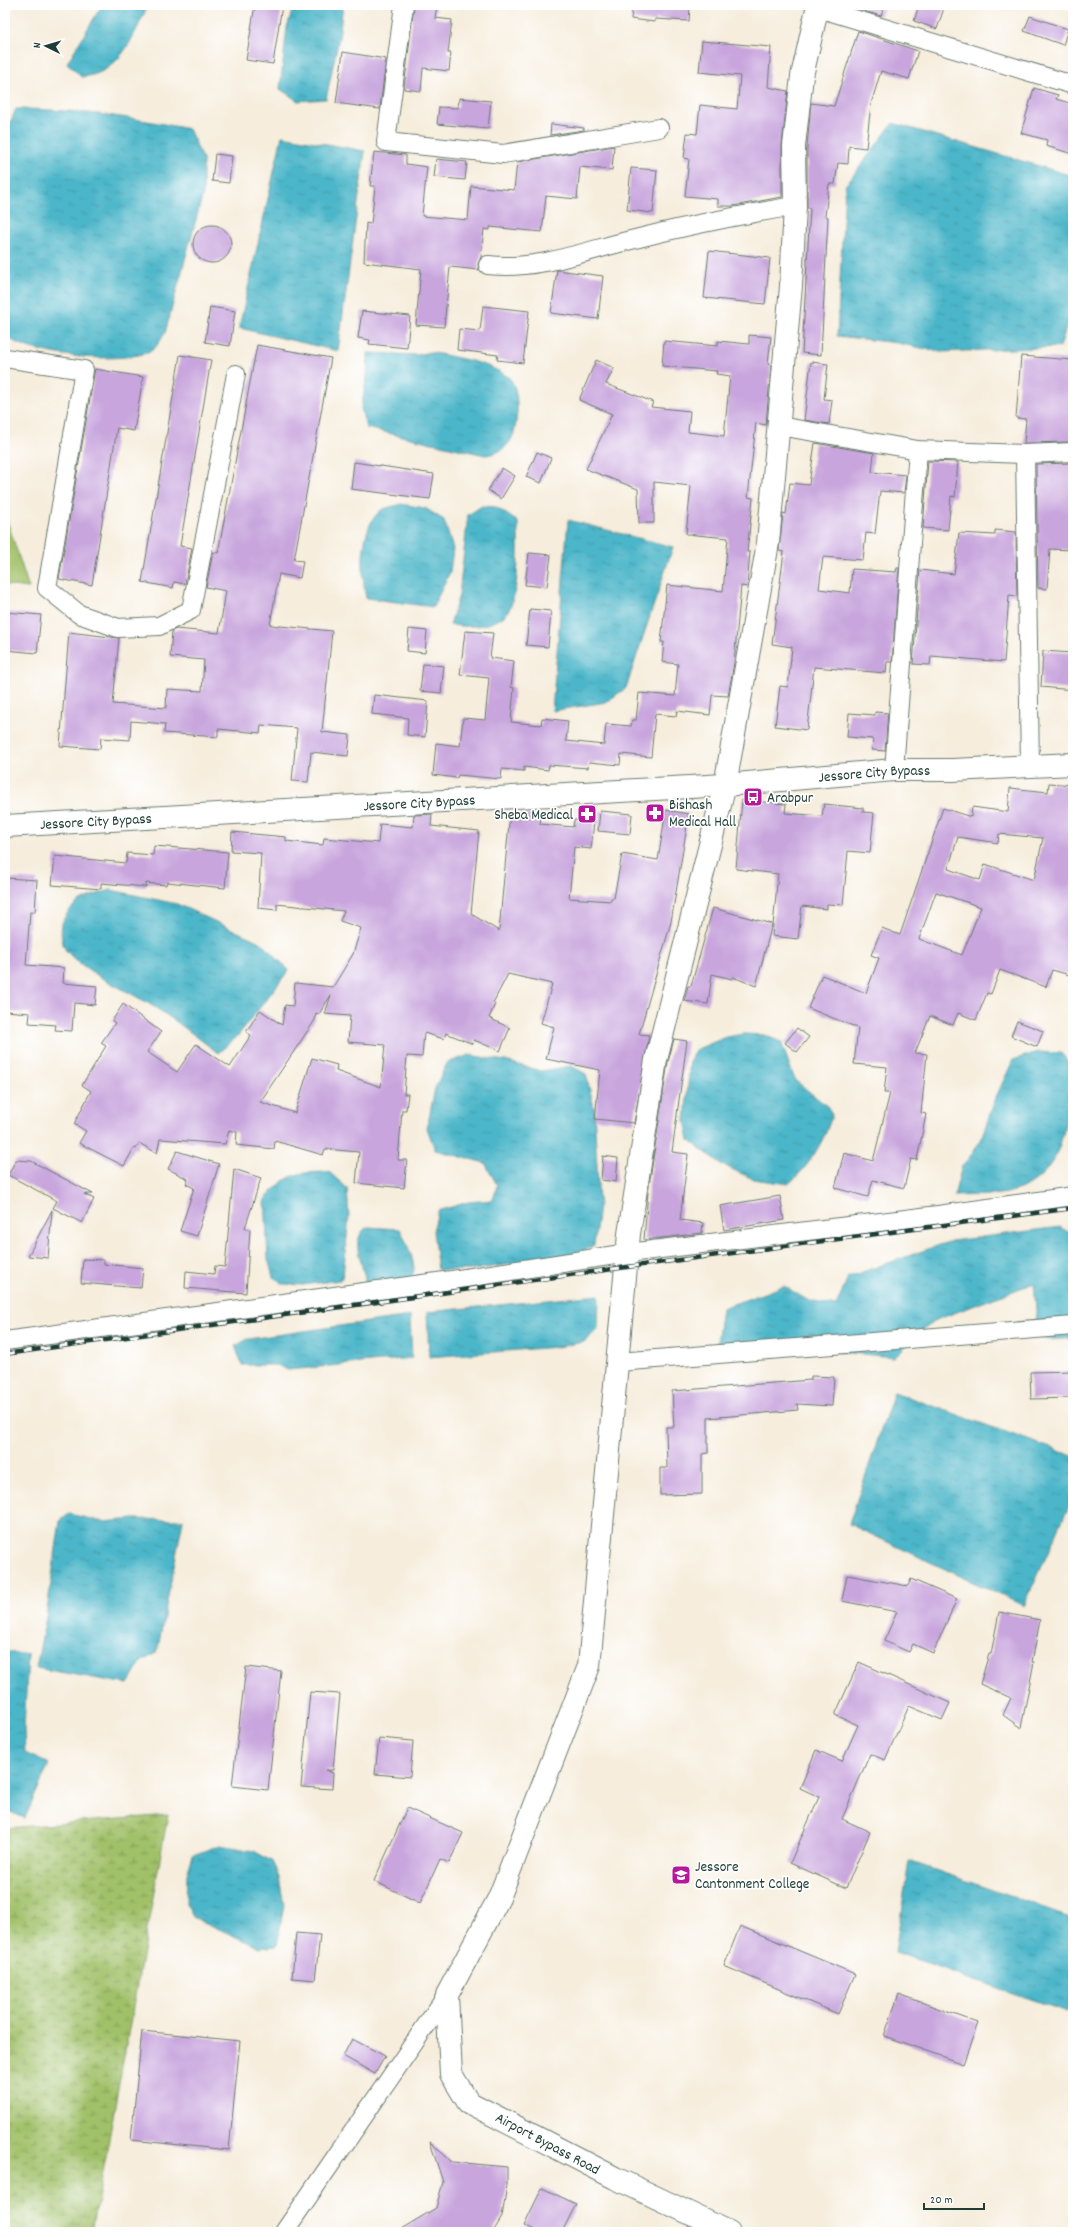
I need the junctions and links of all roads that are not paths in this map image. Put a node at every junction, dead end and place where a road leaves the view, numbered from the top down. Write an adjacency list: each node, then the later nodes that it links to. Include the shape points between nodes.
1 (404, 5): 4 (street, via 386,142 503,154)
2 (818, 6): 3 (street); 5 (main road, via 802,76 794,146)
3 (1073, 85)
4 (659, 128)
5 (795, 206): 6 (street, via 729,217 562,258 507,267); 9 (main road)
6 (488, 265)
7 (5, 358): 8 (street, via 84,370 47,588 79,614 118,628 159,626 192,610)
8 (236, 374)
9 (779, 426): 10 (street); 16 (main road, via 768,543)
10 (918, 450): 12 (street); 15 (street)
11 (1073, 452): 12 (street)
12 (1025, 454): 14 (street)
13 (1073, 764): 14 (main road, Jessore City Bypass)
14 (1030, 766): 15 (main road, Jessore City Bypass)
15 (894, 770): 16 (main road, Jessore City Bypass)
16 (725, 785): 17 (main road, Jessore City Bypass); 19 (main road, via 656,1060)
17 (5, 826)
18 (1073, 1196): 19 (street)
19 (628, 1253): 21 (street, via 452,1280); 22 (main road)
20 (1073, 1326): 22 (street)
21 (5, 1341)
22 (618, 1362): 23 (main road, via 589,1666 499,1898)
23 (446, 1995): 24 (street); 25 (main road, Airport Bypass Road, via 451,2074 468,2102 615,2178)
24 (284, 2232)
25 (729, 2232)

